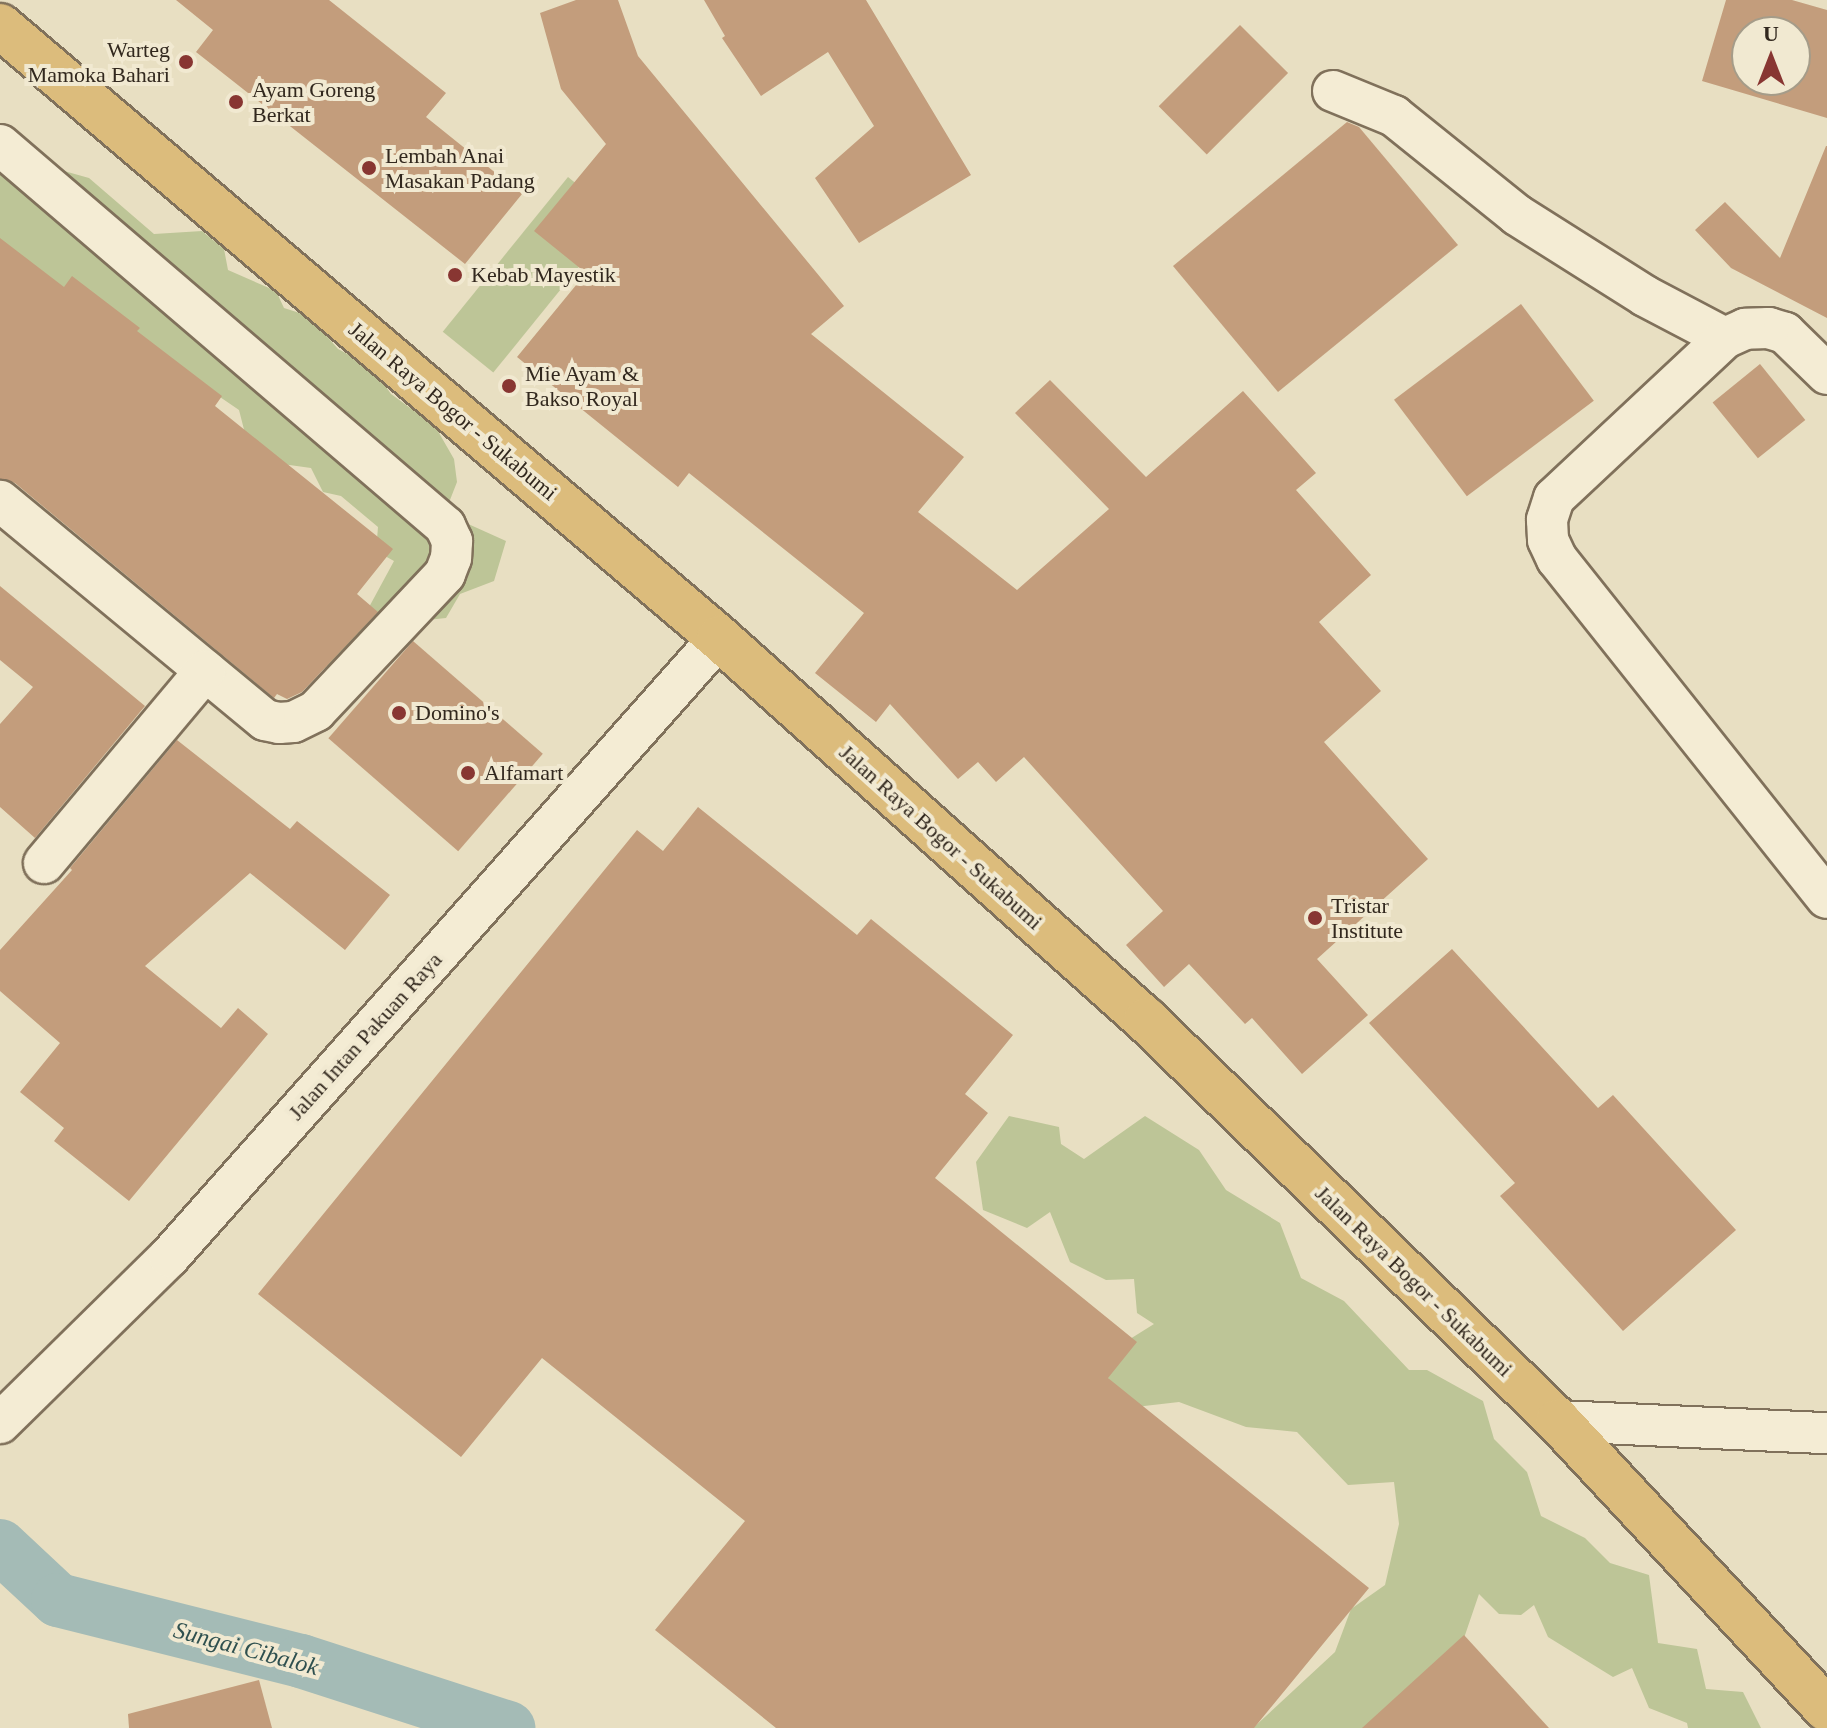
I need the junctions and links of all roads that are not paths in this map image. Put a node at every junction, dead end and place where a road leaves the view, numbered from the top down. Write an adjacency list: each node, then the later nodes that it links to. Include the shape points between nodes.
1 (0, 26): 7 (highway, Jalan Raya Bogor - Sukabumi)
2 (1333, 91): 4 (street, via 1394,116 1517,215 1645,296)
3 (0, 145): 8 (street, via 445,526 452,541 445,574 305,718 265,720)
4 (1725, 338): 5 (street, via 1745,329 1785,333); 10 (street, via 1554,498 1548,540 1557,559)
5 (1827, 374)
6 (0, 501): 8 (street)
7 (719, 638): 11 (street, Jalan Intan Pakuan Raya, via 169,1257); 12 (highway, Jalan Raya Bogor - Sukabumi, via 1146,1020)
8 (205, 671): 9 (street)
9 (44, 863)
10 (1827, 898)
11 (2, 1421)
12 (1558, 1421): 13 (street); 14 (highway, Jalan Raya Bogor - Sukabumi)
13 (1827, 1433)
14 (1827, 1709)

